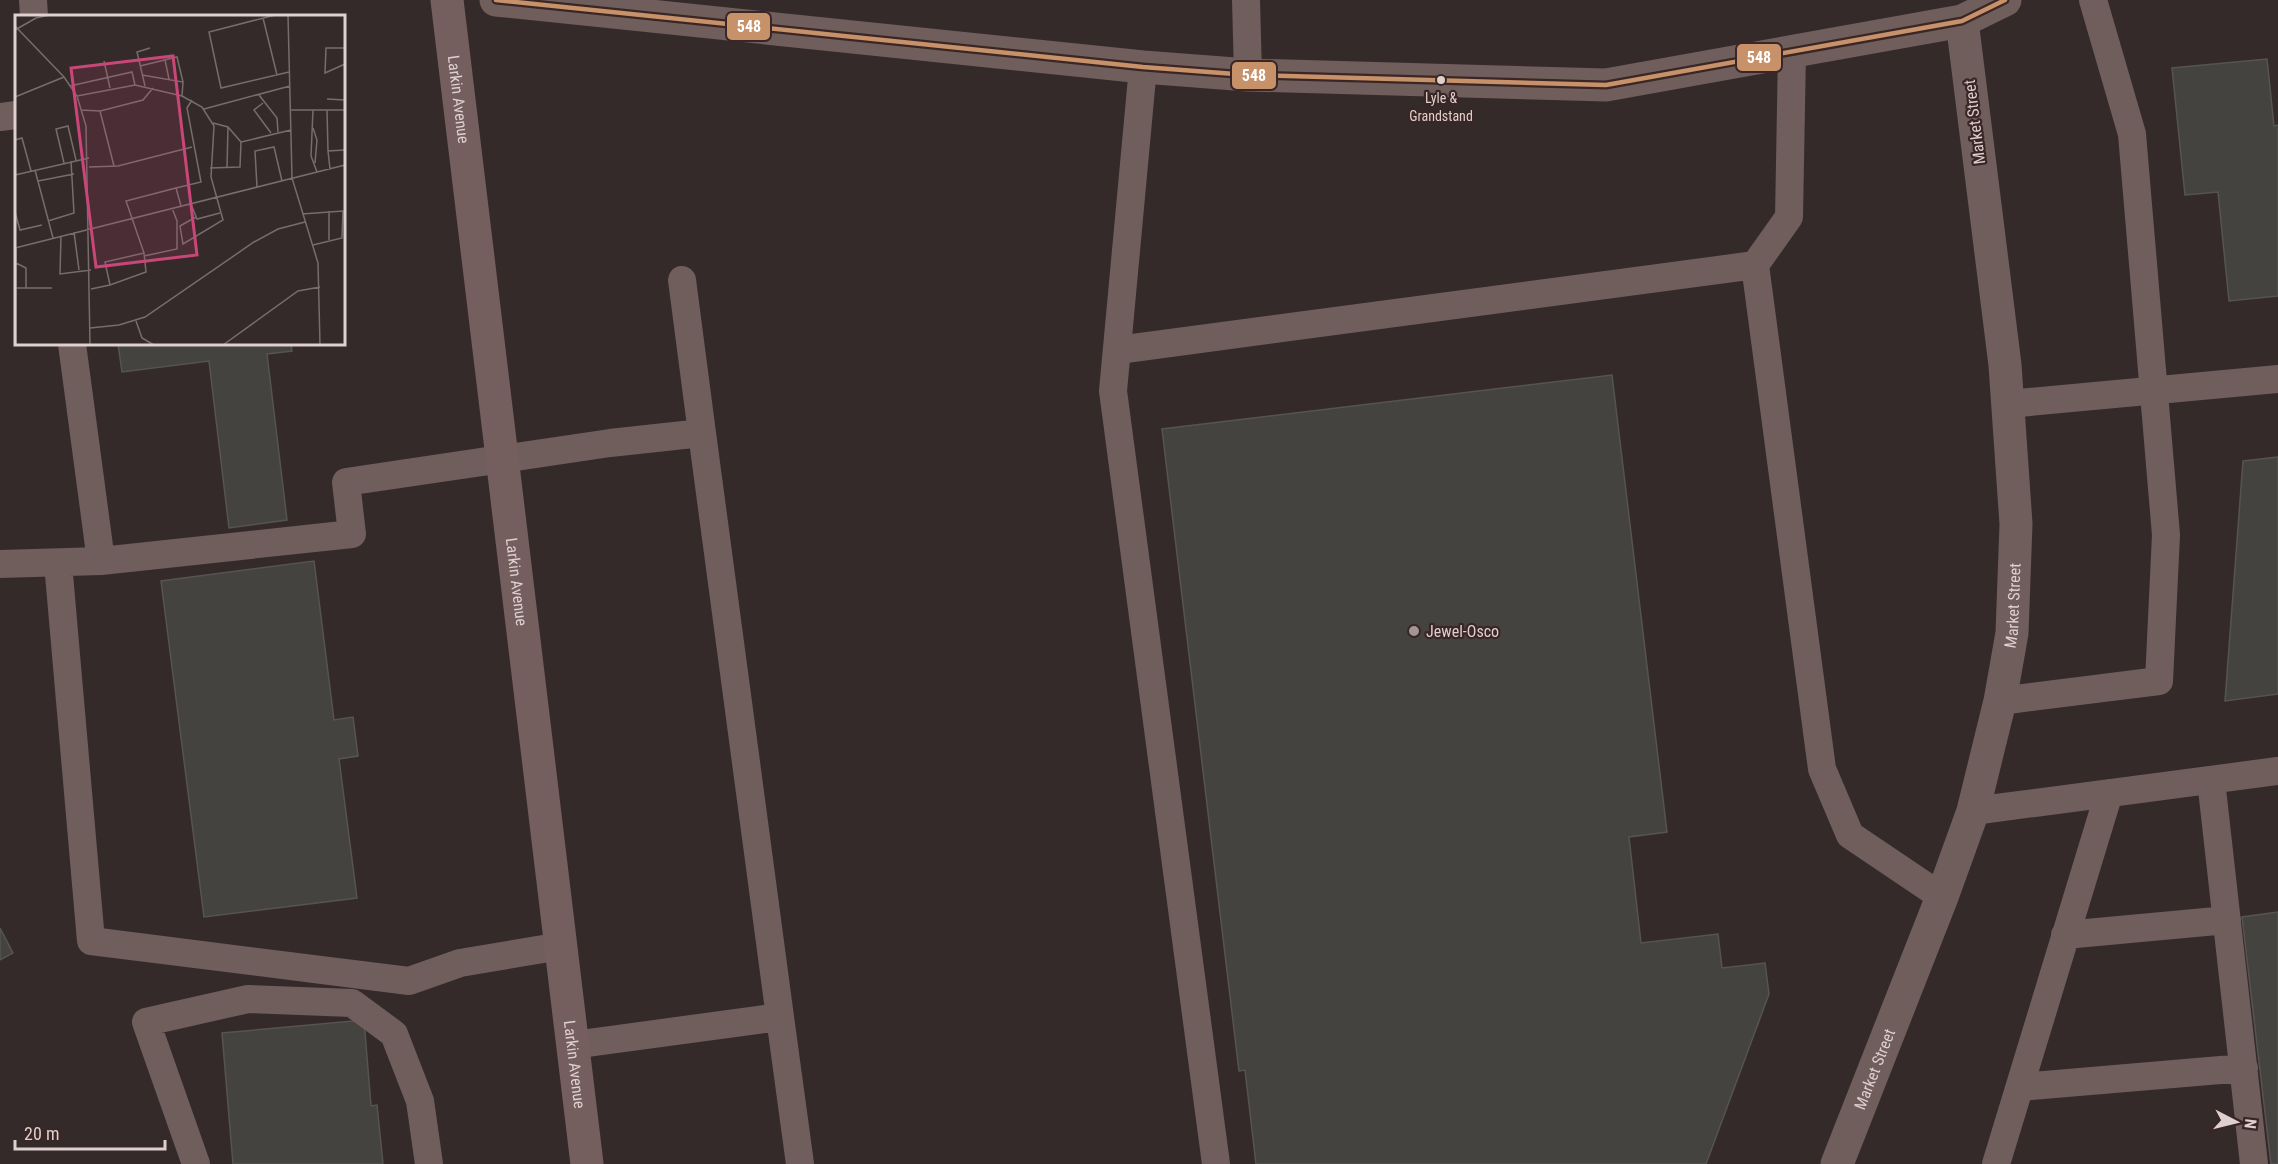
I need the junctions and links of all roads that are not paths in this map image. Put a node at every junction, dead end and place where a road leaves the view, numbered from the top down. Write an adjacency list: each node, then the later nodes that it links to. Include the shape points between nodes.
1 (33, 0): 7 (lane)
2 (447, 0): 22 (main road, Larkin Avenue)
3 (496, 0): 10 (street)
4 (1246, 0): 11 (lane)
5 (2005, 0): 8 (street)
6 (2093, 0): 19 (lane, via 2132,134)
7 (34, 15)
8 (1962, 21): 9 (street); 20 (street, Market Street)
9 (1792, 52): 11 (street, via 1606,85); 14 (lane, via 1789,217)
10 (1143, 67): 11 (street); 17 (lane)
11 (1248, 75)
12 (15, 115): 13 (lane)
13 (0, 117)
14 (1755, 265): 17 (lane); 31 (lane, via 1822,770 1850,835)
15 (682, 280): 21 (lane)
16 (72, 345): 23 (lane)
17 (1118, 350): 43 (lane, via 1113,391)
18 (2278, 379): 19 (lane)
19 (2154, 391): 20 (lane); 26 (lane, via 2166,535 2158,681)
20 (2008, 404): 26 (street, Market Street, via 2016,524 2013,633)
21 (702, 433): 22 (lane); 35 (lane)
22 (501, 460): 23 (lane, via 346,482 352,534); 34 (main road, Larkin Avenue)
23 (101, 561): 24 (lane)
24 (58, 563): 25 (lane); 34 (lane, via 91,941 409,981 460,963)
25 (0, 564)
26 (2000, 700): 30 (street, Market Street)
27 (2278, 771): 28 (lane)
28 (2211, 780): 29 (lane); 32 (lane)
29 (2109, 793): 30 (lane); 33 (lane)
30 (1973, 810): 31 (street, Market Street)
31 (1942, 897): 44 (street, Market Street)
32 (2226, 920): 33 (lane); 37 (lane)
33 (2065, 935): 38 (lane)
34 (561, 946): 36 (main road, Larkin Avenue)
35 (780, 1017): 36 (lane); 42 (lane)
36 (573, 1045): 39 (main road, Larkin Avenue)
37 (2244, 1068): 38 (lane); 46 (lane)
38 (2020, 1087): 45 (lane)
39 (583, 1163)
40 (196, 1164): 41 (lane, via 146,1022 248,999 352,1003 394,1034 420,1101)
41 (429, 1164)
42 (800, 1164)
43 (1216, 1164)
44 (1837, 1164)
45 (1996, 1164)
46 (2254, 1164)

